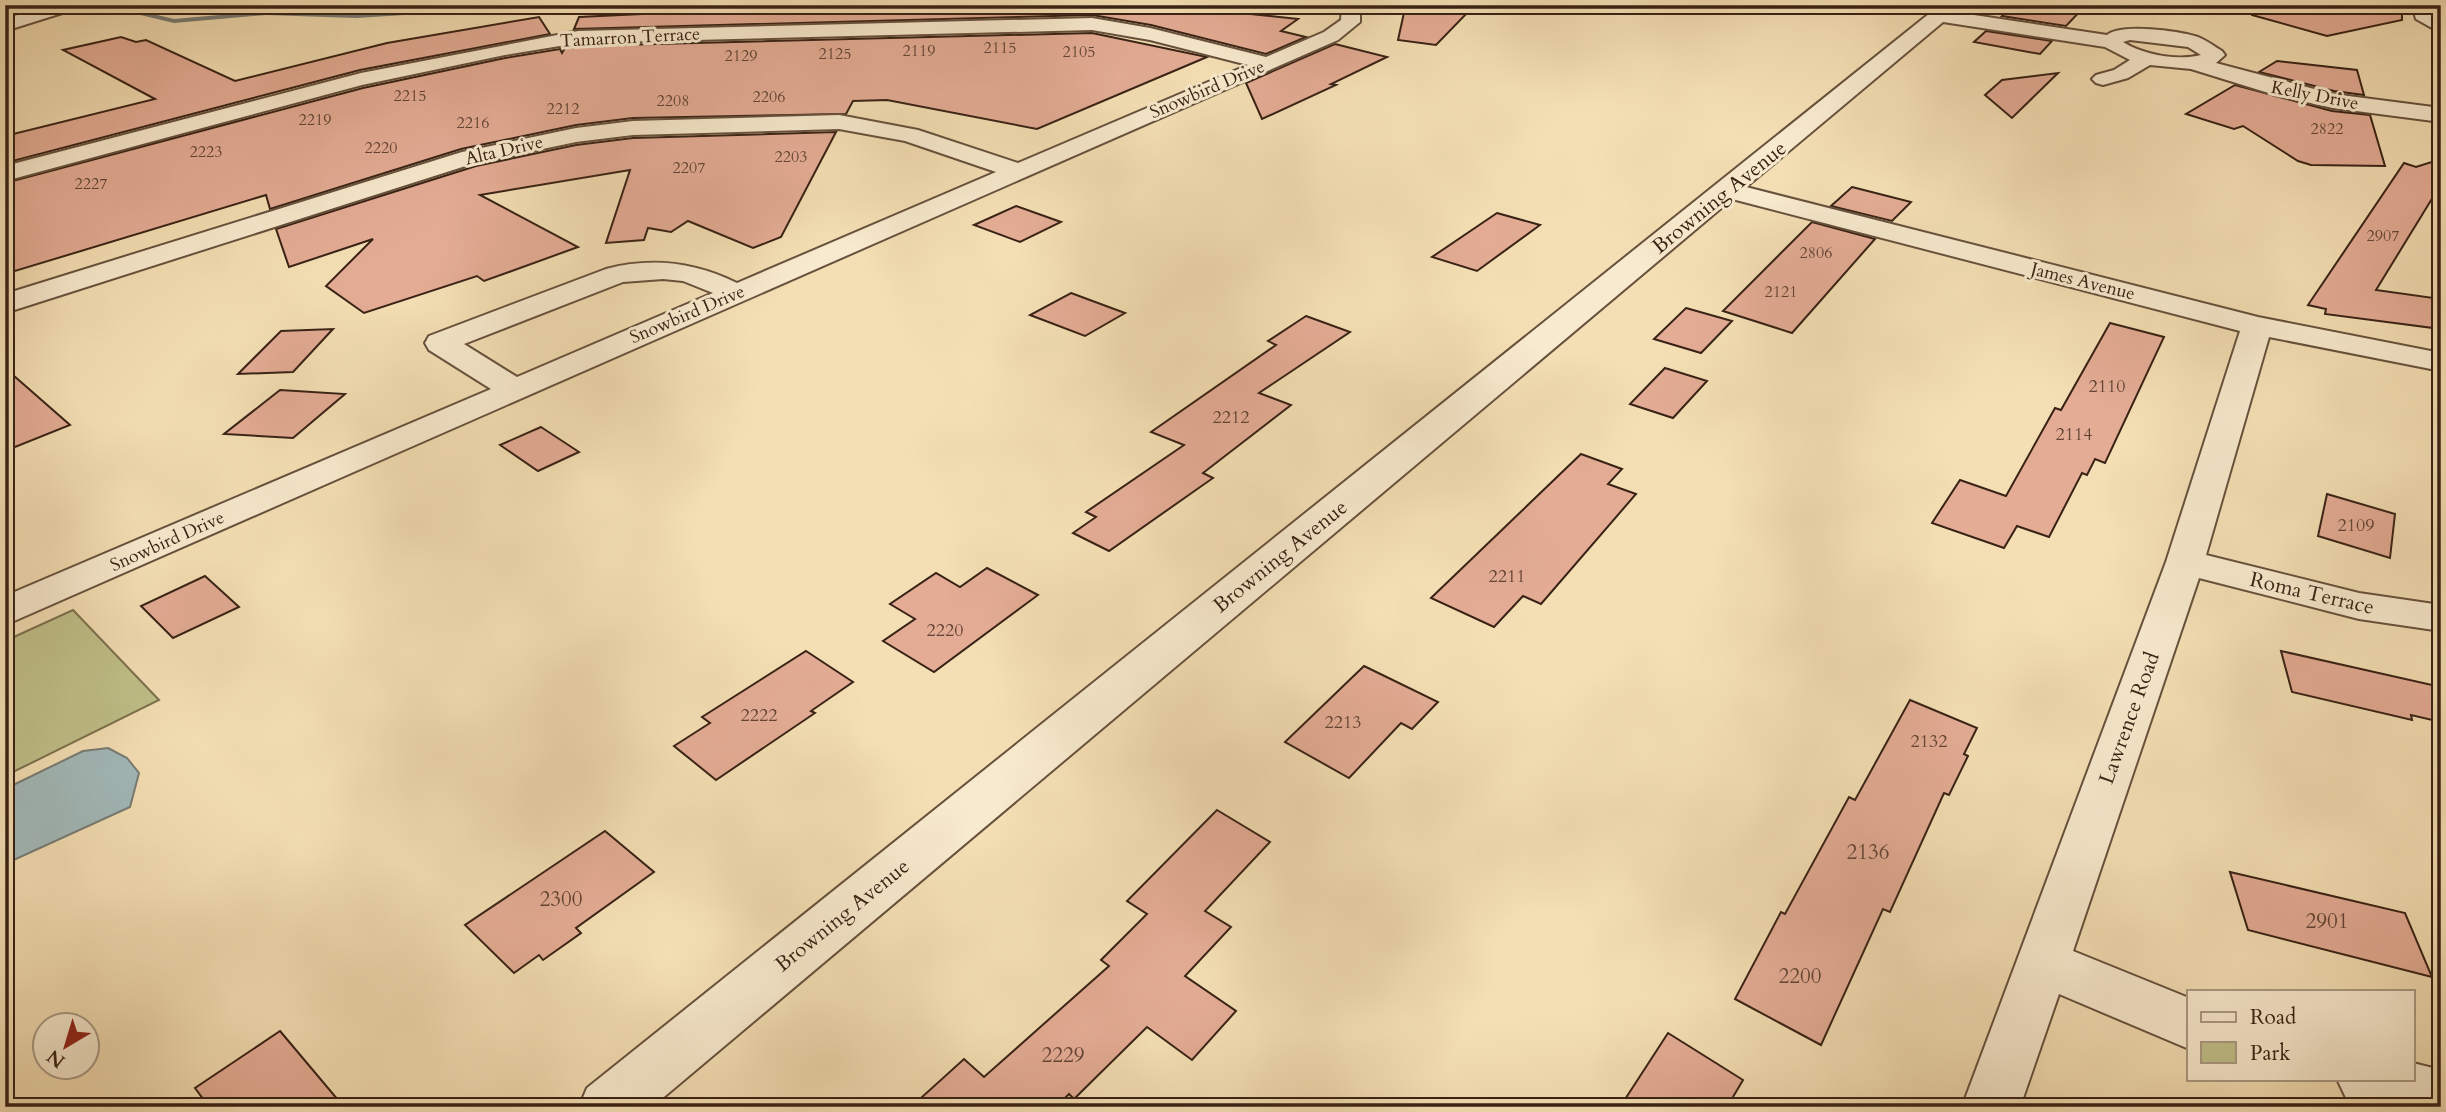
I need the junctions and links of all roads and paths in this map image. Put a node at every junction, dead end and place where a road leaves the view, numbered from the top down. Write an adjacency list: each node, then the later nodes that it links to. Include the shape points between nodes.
1 (68, 5): 5 (street)
2 (1351, 5): 9 (street, Snowbird Drive, via 1350,22 1331,36)
3 (2421, 5): 6 (street, via 2423,15)
4 (1946, 10): 7 (street); 15 (street, Browning Avenue)
5 (5, 24)
6 (2441, 27)
7 (2111, 42): 8 (street, Kelly Drive); 10 (street, via 2119,35 2160,26 2215,55)
8 (2147, 58): 10 (street, Kelly Drive); 11 (street)
9 (1266, 63): 13 (street, Snowbird Drive); 14 (street, Tamarron Terrace, via 1092,23 578,37 414,65)
10 (2192, 63): 12 (street, Kelly Drive, via 2333,101)
11 (2103, 79)
12 (2441, 115)
13 (1017, 171): 16 (street, Snowbird Drive); 17 (street, Alta Drive, via 910,135 839,122 633,128 576,135 470,157)
14 (5, 174)
15 (1727, 190): 18 (street, James Avenue); 28 (street, Browning Avenue)
16 (735, 293): 20 (street, Snowbird Drive); 20 (street, via 689,272 646,269 616,275 440,343)
17 (5, 304)
18 (2257, 326): 19 (street, James Avenue); 21 (street, Lawrence Road)
19 (2441, 362)
20 (514, 389): 22 (street, Snowbird Drive)
21 (2185, 562): 23 (street, Roma Terrace, via 2359,606); 24 (street, Lawrence Road)
22 (5, 612)
23 (2441, 618)
24 (2043, 963): 25 (street); 29 (street, Lawrence Road)
25 (2187, 1023)
26 (2370, 1080): 27 (street)
27 (2441, 1097)
28 (608, 1107)
29 (1992, 1107)

